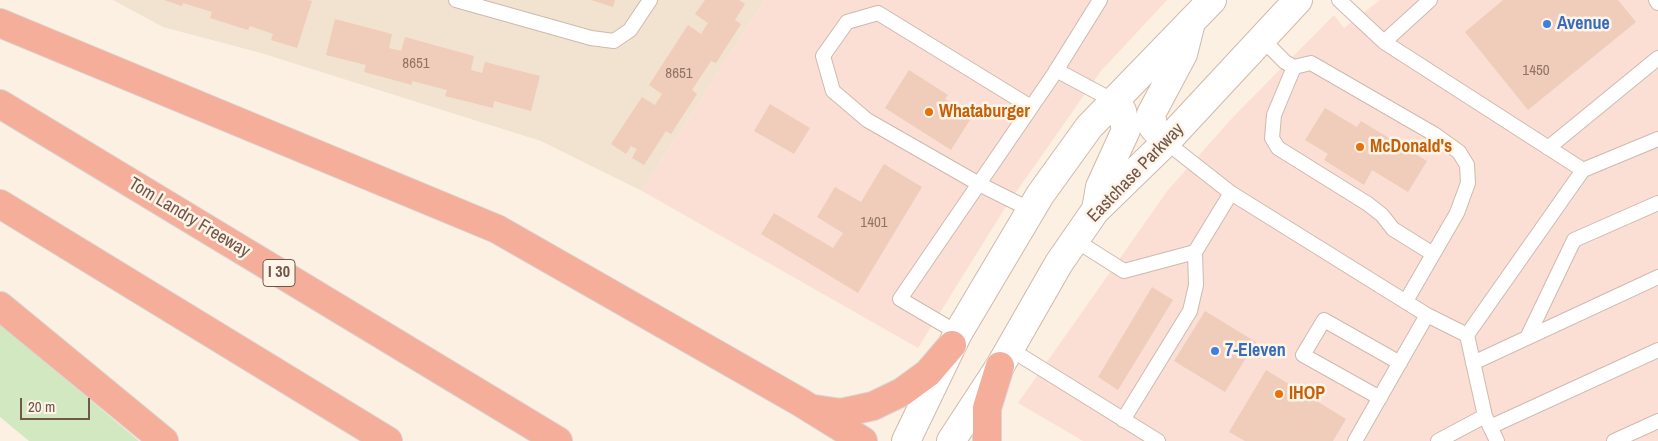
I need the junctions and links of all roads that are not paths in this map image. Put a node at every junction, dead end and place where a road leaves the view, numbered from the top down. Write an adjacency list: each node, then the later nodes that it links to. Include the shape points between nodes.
1 (456, 0): 2 (lane, via 591,38 614,41 630,30)
2 (650, 0)
3 (1100, 0): 14 (lane)
4 (1212, 0): 8 (main road)
5 (1298, 0): 10 (main road, Eastchase Parkway)
6 (1340, 0): 11 (lane)
7 (1430, 0): 11 (lane)
8 (1190, 22): 15 (main road); 19 (main road, via 1184,54 1151,114 1153,127)
9 (0, 23): 43 (highway, via 497,229)
10 (1262, 39): 13 (lane); 19 (main road, Eastchase Parkway)
11 (1384, 42): 20 (lane)
12 (1658, 58): 20 (lane)
13 (1294, 67): 30 (lane, via 1274,115 1272,138 1278,148 1368,204 1393,229); 30 (lane, via 1311,63 1434,134 1459,152 1467,165 1468,183 1457,213)
14 (1056, 70): 15 (lane); 17 (lane)
15 (1114, 101): 26 (main road, via 1089,127); 27 (main road, via 1122,111 1126,130 1100,187)
16 (0, 104): 49 (highway, Tom Landry Freeway / I 30)
17 (1031, 107): 22 (lane); 22 (lane, via 878,13 847,22 823,56 833,91 867,120)
18 (1658, 139): 21 (lane)
19 (1166, 142): 23 (lane); 27 (main road, Eastchase Parkway)
20 (1548, 148): 21 (lane)
21 (1583, 170): 35 (lane)
22 (979, 184): 26 (lane); 37 (lane, via 900,299)
23 (1231, 193): 29 (lane); 32 (lane)
24 (1658, 203): 36 (lane, via 1574,240)
25 (0, 204): 48 (highway)
26 (1031, 210): 37 (main road)
27 (1096, 211): 28 (main road, Eastchase Parkway)
28 (1075, 240): 29 (lane, via 1124,271); 39 (main road, Eastchase Parkway)
29 (1195, 252): 44 (lane, via 1196,285 1190,311)
30 (1433, 254): 32 (lane)
31 (1658, 276): 36 (lane)
32 (1406, 301): 34 (lane)
33 (0, 306): 47 (highway)
34 (1427, 315): 35 (lane); 40 (lane)
35 (1467, 335): 41 (lane)
36 (1526, 338): 41 (lane)
37 (955, 339): 43 (highway, via 928,373 902,392 874,405 841,413); 51 (main road)
38 (1658, 350): 45 (lane)
39 (1005, 357): 44 (lane); 52 (main road, Eastchase Parkway); 53 (highway, via 987,408)
40 (1400, 363): 42 (lane); 42 (lane, via 1324,320 1303,355)
41 (1473, 363): 45 (lane)
42 (1380, 398): 55 (lane)
43 (810, 409): 50 (highway)
44 (1124, 420): 54 (lane)
45 (1488, 421): 56 (lane); 57 (lane)
46 (1658, 421): 58 (lane)
47 (164, 441)
48 (388, 441)
49 (558, 441)
50 (863, 441)
51 (906, 441)
52 (952, 441)
53 (987, 441)
54 (1158, 441)
55 (1356, 441)
56 (1438, 441)
57 (1497, 441)
58 (1614, 441)

